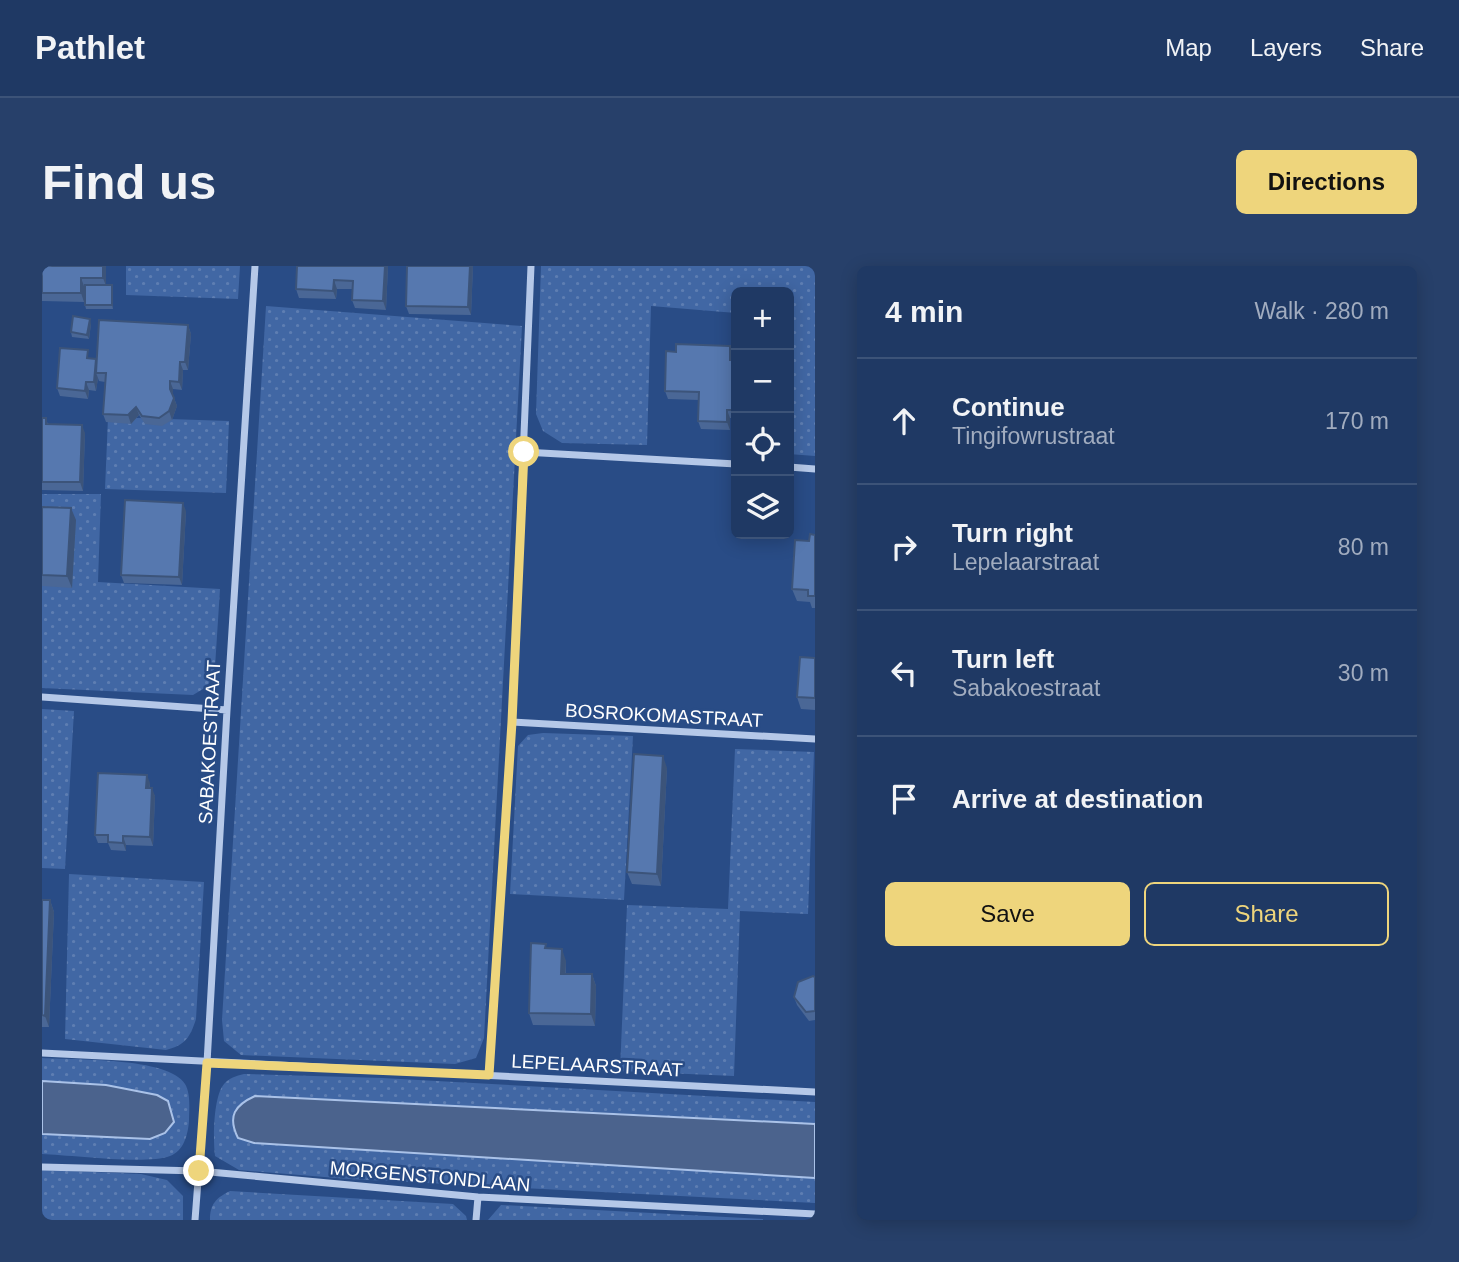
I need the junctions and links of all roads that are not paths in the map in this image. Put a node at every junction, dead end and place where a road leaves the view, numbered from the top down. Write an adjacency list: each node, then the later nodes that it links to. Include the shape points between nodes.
1 (256, 266): 8 (street, SABAKOESTRAAT)
2 (531, 266): 3 (street)
3 (524, 452): 4 (street); 9 (street)
4 (731, 464)
5 (794, 467): 6 (street)
6 (815, 469)
7 (42, 697): 8 (street)
8 (227, 710): 12 (street, SABAKOESTRAAT)
9 (512, 722): 10 (street, BOSROKOMASTRAAT); 13 (street)
10 (815, 739)
11 (42, 1053): 12 (street, LEPELAARSTRAAT)
12 (207, 1063): 13 (street, LEPELAARSTRAAT); 16 (street, SABAKOESTRAAT)
13 (489, 1075): 14 (street, LEPELAARSTRAAT)
14 (815, 1092)
15 (42, 1167): 16 (street, MORGENSTONDLAAN)
16 (199, 1171): 17 (street, MORGENSTONDLAAN); 19 (street, SABAKOESTRAAT)
17 (478, 1197): 18 (street, MORGENSTONDLAAN); 20 (street)
18 (815, 1214)
19 (195, 1220)
20 (477, 1220)

